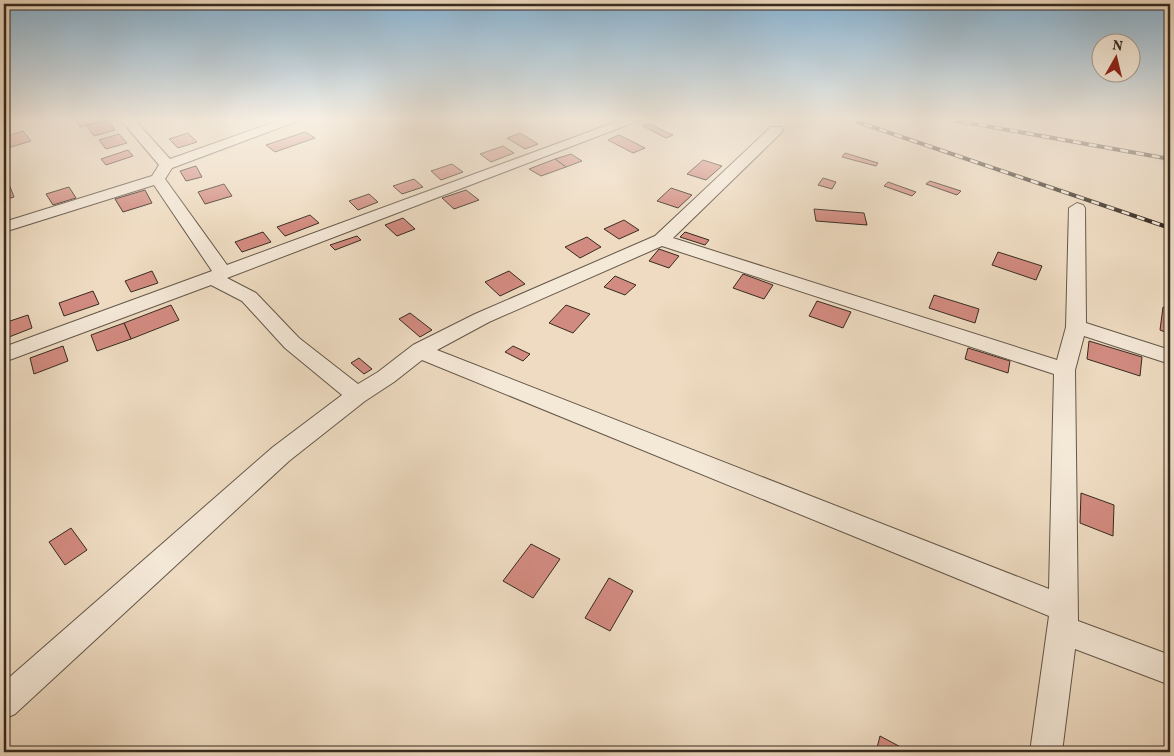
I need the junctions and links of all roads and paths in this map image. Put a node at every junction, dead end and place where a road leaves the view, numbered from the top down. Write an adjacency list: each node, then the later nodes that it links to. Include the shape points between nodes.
1 (156, 154): 5 (street)
2 (197, 154): 5 (street)
3 (544, 154): 10 (street)
4 (751, 154): 9 (street)
5 (166, 165): 6 (street)
6 (157, 179): 8 (street); 10 (street)
7 (1077, 208): 11 (street)
8 (4, 227)
9 (661, 240): 12 (street, via 482,318); 15 (street)
10 (216, 275): 13 (street); 16 (street, via 249,297 292,342)
11 (1076, 327): 14 (street); 15 (street)
12 (420, 351): 16 (street); 17 (street)
13 (4, 355)
14 (1170, 357)
15 (1065, 370): 17 (street)
16 (357, 395): 19 (street, via 281,454)
17 (1063, 619): 18 (street); 20 (street)
18 (1170, 670)
19 (4, 703)
20 (1046, 752)

